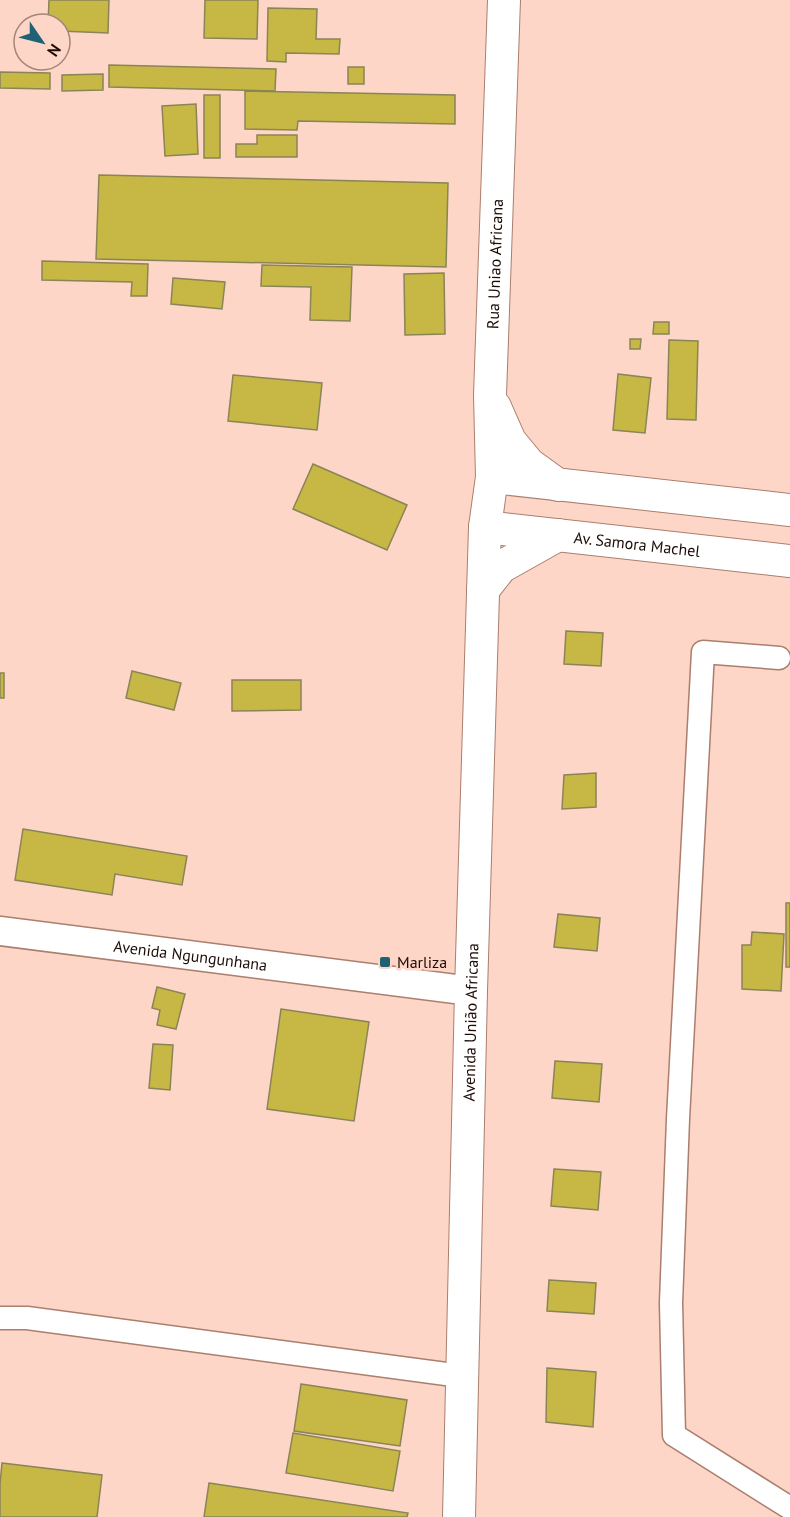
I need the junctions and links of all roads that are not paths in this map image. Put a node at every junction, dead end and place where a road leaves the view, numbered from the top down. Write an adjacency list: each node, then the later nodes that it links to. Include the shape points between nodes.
1 (504, 0): 2 (main road, Rua Uniao Africana)
2 (490, 395): 3 (main road, Rua Uniao Africana); 4 (main road, via 510,441 529,464)
3 (492, 477): 4 (main road); 6 (main road, Rua Uniao Africana)
4 (558, 485): 5 (main road)
5 (790, 510)
6 (485, 526): 7 (main road, Av. Samora Machel); 9 (main road, Avenida União Africana)
7 (558, 535): 8 (main road, Av. Samora Machel); 9 (main road, via 501,567)
8 (790, 561)
9 (483, 590): 12 (main road, Avenida União Africana)
10 (779, 658): 15 (street, via 703,652 671,1303 674,1435)
11 (0, 931): 12 (street, Avenida Ngungunhana)
12 (471, 991): 14 (main road, Avenida União Africana)
13 (0, 1318): 14 (street, via 27,1318)
14 (461, 1376): 16 (main road, Avenida União Africana)
15 (790, 1508)
16 (459, 1517)

